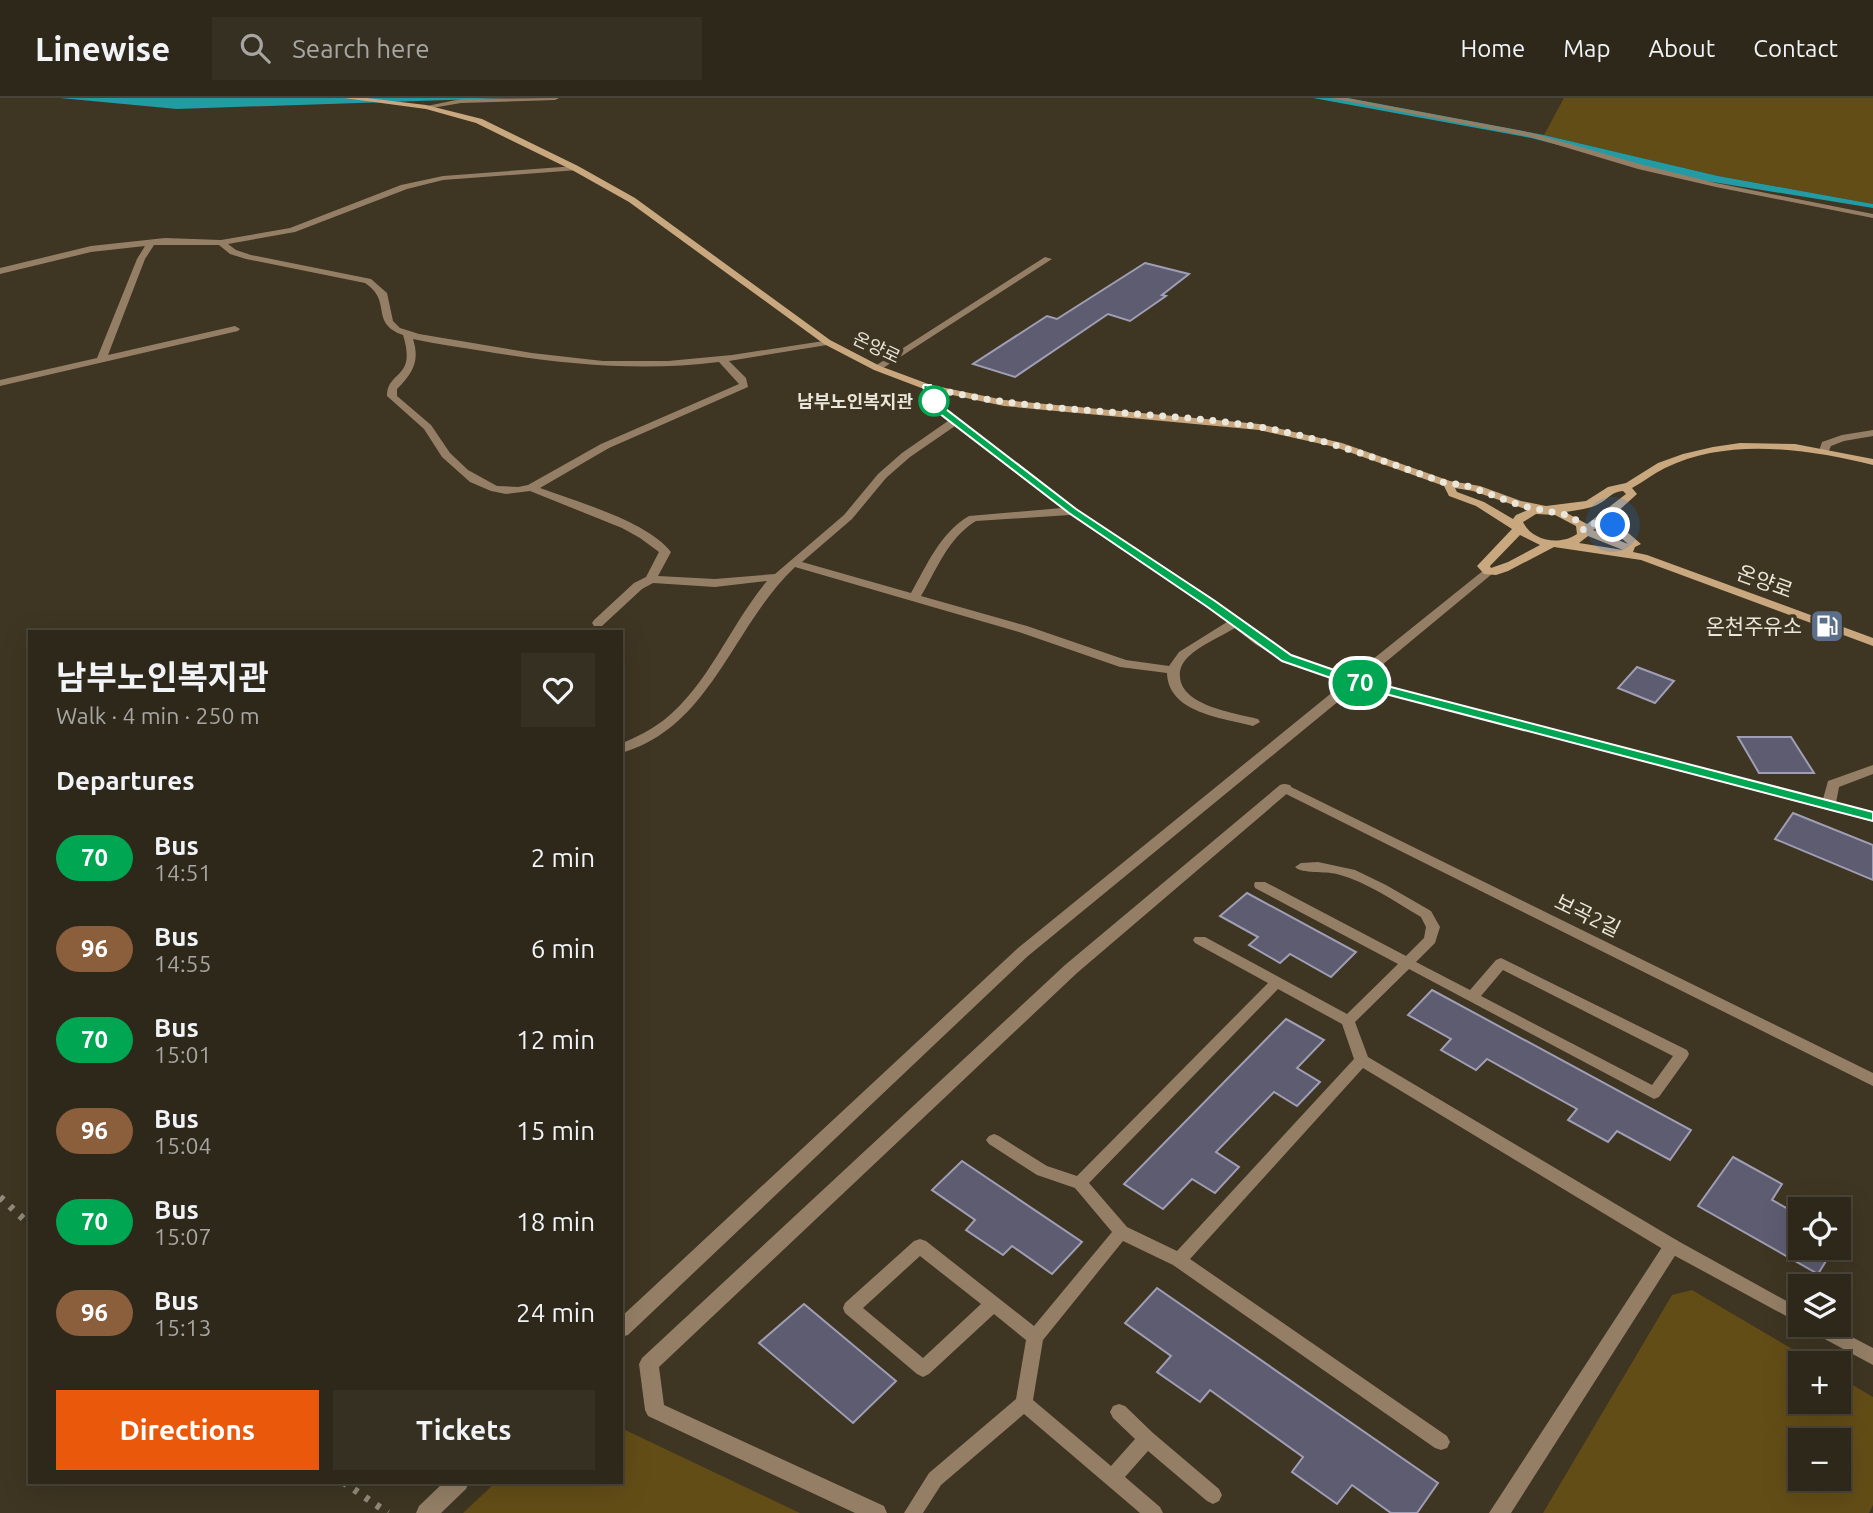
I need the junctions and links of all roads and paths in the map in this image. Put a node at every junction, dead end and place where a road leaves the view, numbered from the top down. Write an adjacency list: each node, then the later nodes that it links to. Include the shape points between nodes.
1 (348, 98): 4 (main road, 온양로)
2 (555, 98): 4 (street, via 461,101)
3 (1335, 98): 6 (street, via 1532,135 1703,182)
4 (426, 107): 5 (main road, 온양로, via 478,121)
5 (575, 167): 8 (street, via 424,181 308,226); 13 (main road, 온양로, via 632,200)
6 (1873, 216)
7 (151, 243): 8 (street); 10 (street, via 92,249); 15 (street)
8 (221, 243): 12 (street, via 249,257 368,281 381,288 387,299 388,322)
9 (1048, 259): 16 (street)
10 (0, 271)
11 (235, 329): 15 (street)
12 (407, 334): 14 (street, via 572,362); 25 (street, via 414,358 391,396 423,423 444,453 470,478 503,492)
13 (827, 342): 14 (street); 16 (main road, 온양로)
14 (722, 360): 25 (street, via 744,385 605,446)
15 (101, 361): 17 (street)
16 (877, 368): 18 (main road, 온양로)
17 (0, 383)
18 (928, 387): 19 (street, via 938,408); 23 (main road, 온양로, via 1015,404 1259,427 1338,445)
19 (955, 421): 26 (street); 33 (street, via 898,462 848,517)
20 (1873, 433): 21 (street, via 1842,438 1826,444)
21 (1824, 451): 22 (main road); 24 (main road, via 1772,447 1705,453 1662,465)
22 (1873, 462)
23 (1448, 484): 27 (main road, via 1462,484); 29 (main road, via 1453,494)
24 (1625, 487): 27 (main road, via 1612,488 1584,505); 28 (main road, via 1632,494)
25 (531, 488): 36 (street, via 661,544 665,552)
26 (1072, 511): 37 (street, via 964,522 948,540); 38 (street)
27 (1546, 511): 29 (main road, via 1520,517); 30 (main road, via 1575,519)
28 (1610, 513): 30 (main road); 32 (main road, via 1613,525 1637,545)
29 (1519, 528): 31 (main road, via 1532,538); 34 (main road, via 1483,566)
30 (1584, 530): 31 (main road, via 1580,539); 32 (main road)
31 (1559, 544): 32 (main road); 34 (main road, via 1518,560 1502,572)
32 (1643, 557): 40 (main road, 온양로)
33 (793, 564): 35 (street); 37 (street)
34 (1488, 572): 42 (street)
35 (776, 577): 36 (street, via 715,583); 44 (street, via 694,698 675,718)
36 (651, 579): 39 (street)
37 (915, 597): 41 (street, via 1124,664)
38 (1235, 622): 41 (street, via 1183,655); 42 (street, via 1287,658)
39 (598, 623)
40 (1873, 642)
41 (1173, 670): 43 (street, via 1175,688 1185,700)
42 (1356, 682): 46 (street); 64 (street, via 1023,952)
43 (1253, 722)
44 (623, 748)
45 (1873, 769): 46 (street, via 1833,784)
46 (1829, 805): 47 (street)
47 (1873, 817)
48 (1301, 867): 51 (lane, via 1345,870 1426,914 1433,927 1430,940)
49 (1259, 885): 51 (lane)
50 (1200, 940): 52 (lane)
51 (1406, 963): 53 (lane); 54 (lane)
52 (1277, 982): 54 (lane); 58 (lane)
53 (1472, 997): 53 (lane, via 1654,1093 1682,1054 1502,963)
54 (1348, 1021): 55 (lane)
55 (1362, 1060): 60 (lane); 61 (lane)
56 (1873, 1080): 76 (street, 보곡2길, via 1285,789 1071,969 649,1364 655,1410)
57 (994, 1140): 58 (lane, via 1042,1171)
58 (1080, 1183): 59 (lane)
59 (1121, 1232): 61 (lane); 65 (lane)
60 (1672, 1246): 63 (lane); 79 (street)
61 (1179, 1260): 71 (lane)
62 (992, 1305): 62 (lane, via 920,1246 850,1308 923,1369); 65 (lane)
63 (1788, 1310)
64 (623, 1327)
65 (1035, 1337): 68 (lane)
66 (1836, 1337): 67 (lane)
67 (1873, 1357)
68 (1024, 1403): 72 (lane); 77 (lane, via 934,1479)
69 (1119, 1412): 70 (lane)
70 (1147, 1440): 72 (lane); 74 (lane)
71 (1441, 1442)
72 (1112, 1478): 78 (lane)
73 (457, 1484): 75 (street)
74 (1213, 1495)
75 (426, 1513)
76 (877, 1513)
77 (913, 1513)
78 (1154, 1513)
79 (1499, 1513)

